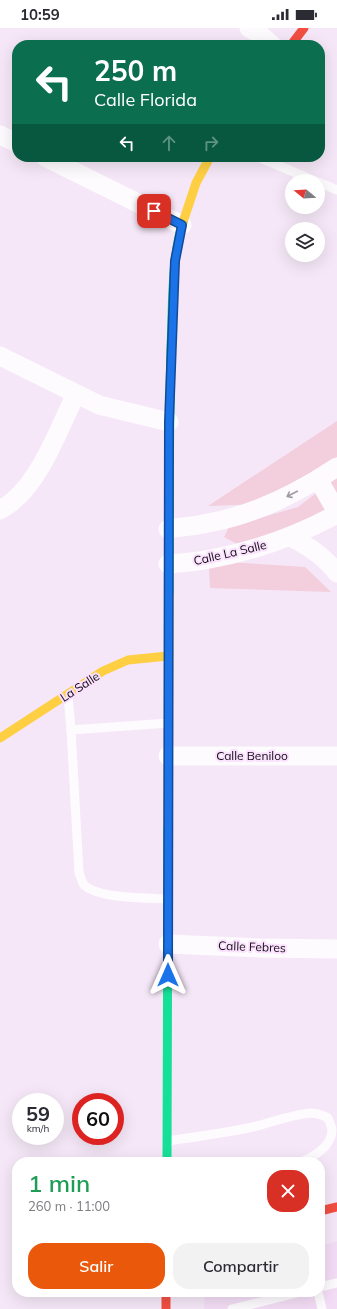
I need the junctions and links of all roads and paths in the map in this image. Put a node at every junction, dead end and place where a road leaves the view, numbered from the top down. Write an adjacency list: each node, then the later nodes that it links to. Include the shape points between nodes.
1 (249, 28): 3 (street)
2 (304, 28): 4 (main road)
3 (266, 40)
4 (295, 40)
5 (0, 135): 6 (street)
6 (12, 141)
7 (55, 162): 13 (street)
8 (207, 162): 13 (main road, via 196,183)
9 (270, 162): 10 (lane)
10 (298, 174)
11 (325, 185): 12 (lane)
12 (337, 190)
13 (182, 225): 16 (main road, via 175,261)
14 (0, 356): 15 (street)
15 (76, 394): 16 (street, via 99,405); 19 (street, via 43,462 30,482 13,501)
16 (169, 422): 21 (main road)
17 (337, 467): 18 (street)
18 (318, 479): 20 (street); 21 (street, one-way to 21, via 276,502 243,514 209,523)
19 (0, 510)
20 (337, 513): 22 (street, Calle La Salle)
21 (168, 529): 23 (main road)
22 (290, 537): 23 (street, Calle La Salle, via 232,555); 24 (street, via 312,548)
23 (168, 564): 25 (main road)
24 (334, 568)
25 (168, 656): 26 (main road, La Salle, via 128,660 103,671); 27 (main road)
26 (68, 695): 28 (lane); 29 (main road, La Salle)
27 (168, 723): 28 (lane); 30 (main road)
28 (71, 730): 32 (lane, via 79,873 84,884 93,890 111,895)
29 (0, 738)
30 (168, 756): 31 (street, Calle Beniloo); 32 (main road)
31 (337, 756)
32 (168, 899): 33 (main road)
33 (168, 944): 34 (street, Calle Febres); 35 (main road)
34 (337, 949)
35 (167, 1141): 36 (main road); 37 (lane, via 221,1133 295,1115 321,1114 328,1118 332,1129 330,1140 323,1150)
36 (167, 1157)
37 (310, 1157)
38 (337, 1207): 39 (main road)
39 (325, 1210)
40 (337, 1283): 41 (lane)
41 (325, 1286)
42 (166, 1297): 45 (main road)
43 (281, 1297): 46 (lane)
44 (319, 1297): 47 (lane)
45 (166, 1309)
46 (232, 1309)
47 (322, 1309)

